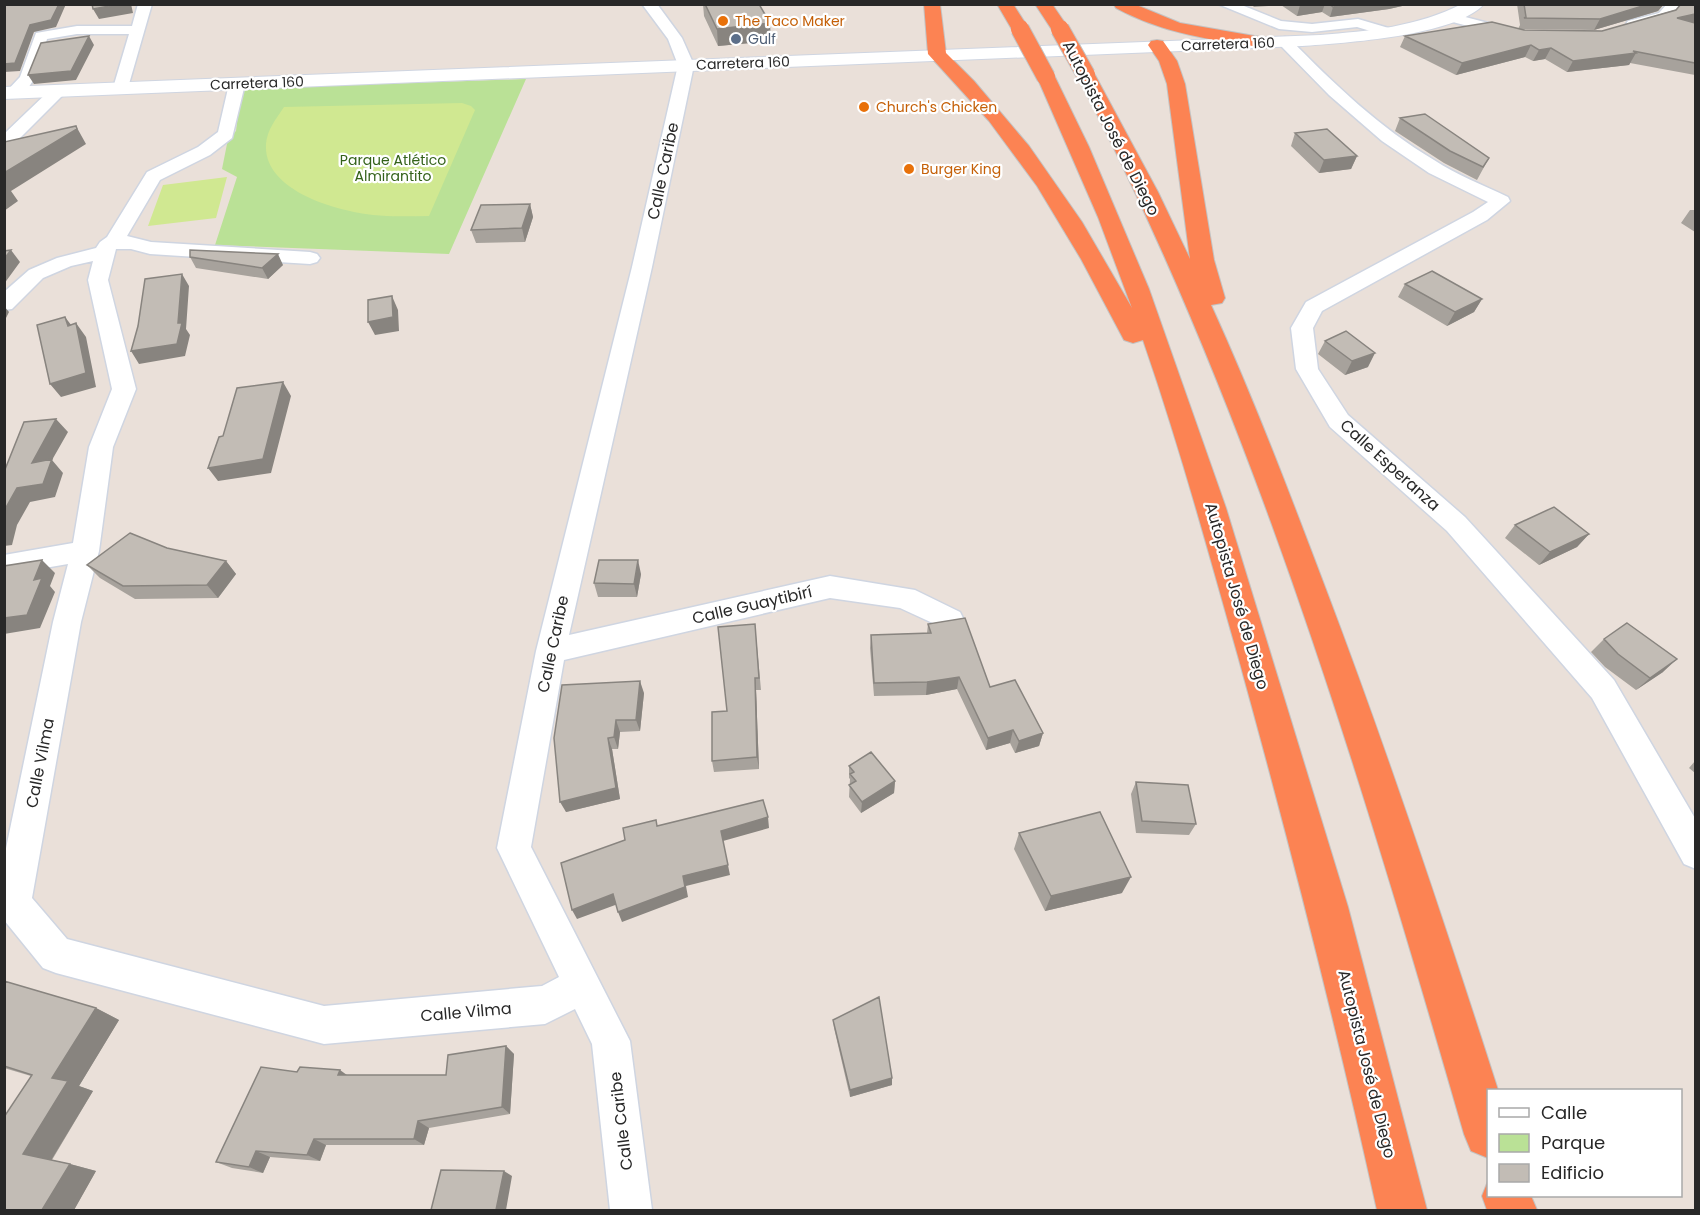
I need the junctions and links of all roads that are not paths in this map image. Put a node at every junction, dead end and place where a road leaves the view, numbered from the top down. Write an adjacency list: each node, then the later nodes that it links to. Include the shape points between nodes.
1 (145, 4): 12 (street)
2 (649, 4): 19 (street, via 675,38)
3 (932, 4): 18 (highway)
4 (1005, 4): 29 (highway, Autopista José de Diego, bridge, via 1068,121)
5 (1043, 4): 28 (highway, Autopista José de Diego, bridge, via 1123,144)
6 (1225, 4): 13 (street, via 1279,25 1312,28 1358,23)
7 (1476, 4): 10 (street, Carretera 160)
8 (1677, 4): 11 (street, via 1664,16)
9 (1122, 5): 15 (highway, via 1174,29); 17 (highway, via 1143,32 1143,40)
10 (1450, 17): 13 (street, Carretera 160); 14 (street)
11 (1622, 27)
12 (138, 30): 21 (street); 23 (street, via 77,30 41,36 27,79)
13 (1387, 32): 15 (street, Carretera 160)
14 (1530, 35)
15 (1276, 42): 16 (street, Carretera 160); 34 (street, Calle Esperanza, via 1398,145 1501,201 1314,307 1302,328 1307,369 1339,421 1456,525 1604,688)
16 (1157, 45): 17 (street, Carretera 160); 28 (highway, via 1176,84 1202,260 1221,326)
17 (1133, 46): 18 (street, Carretera 160)
18 (937, 54): 19 (street, Carretera 160); 29 (highway, via 995,116 1068,216 1143,353)
19 (686, 65): 20 (street, Carretera 160); 33 (street, Calle Caribe)
20 (237, 84): 21 (street, Carretera 160); 25 (street, Calle Vilma, via 226,134 204,152 153,176)
21 (121, 88): 22 (street, Carretera 160)
22 (58, 91): 23 (street, Carretera 160); 24 (street)
23 (8, 93)
24 (4, 144)
25 (110, 247): 26 (street, via 133,243 150,248); 27 (street, via 36,274); 30 (street, Calle Vilma, via 98,280 124,389 101,447)
26 (310, 258)
27 (4, 304)
28 (1216, 343): 36 (highway, Autopista José de Diego, via 1274,490 1373,765)
29 (1175, 392): 38 (highway, Autopista José de Diego, via 1337,942)
30 (85, 551): 31 (street); 35 (street, Calle Vilma, via 67,622 13,903 56,955 324,1025 544,1005)
31 (4, 565)
32 (950, 620): 33 (street, Calle Guaytibirí, via 905,598 830,587)
33 (551, 651): 35 (street, Calle Caribe, via 514,848)
34 (1695, 853)
35 (583, 985): 37 (street, Calle Caribe, via 611,1041)
36 (1487, 1131)
37 (631, 1210)
38 (1402, 1210)

